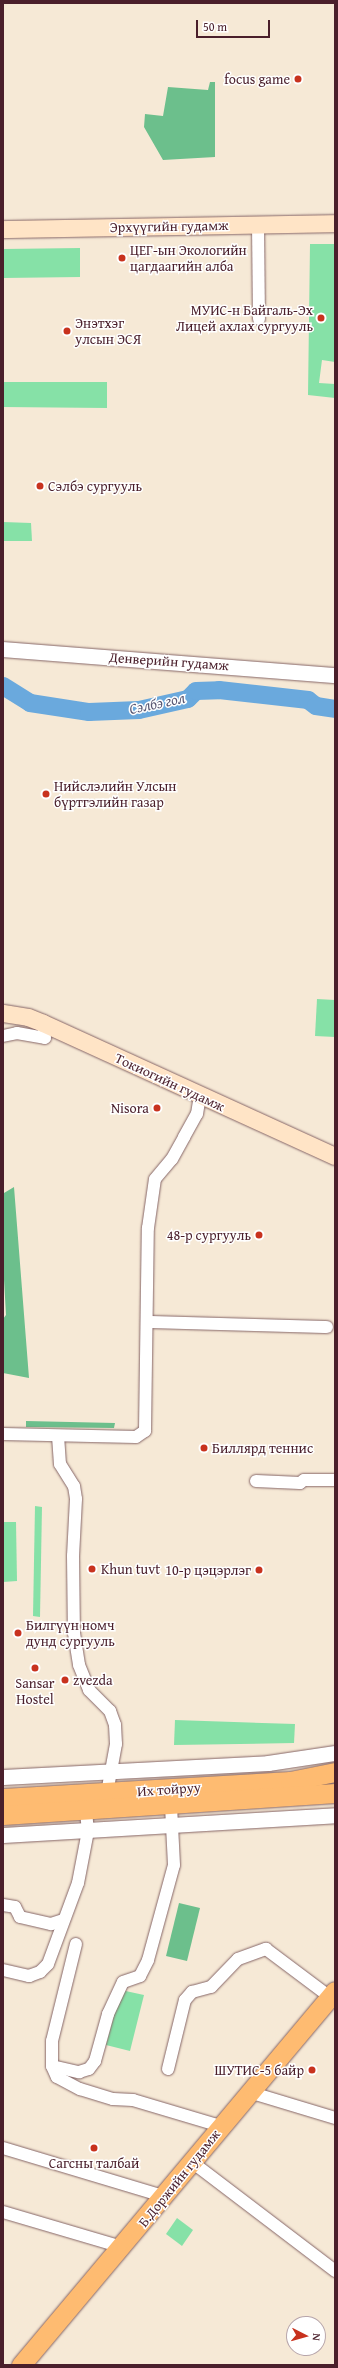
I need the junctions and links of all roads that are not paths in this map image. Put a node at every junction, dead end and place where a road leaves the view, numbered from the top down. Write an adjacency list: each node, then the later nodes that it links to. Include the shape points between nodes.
1 (335, 223): 2 (main road, Эрхүүгийн гудамж)
2 (258, 225): 3 (main road, Эрхүүгийн гудамж); 4 (street)
3 (3, 229)
4 (259, 319)
5 (3, 649): 6 (street, Денверийн гудамж)
6 (335, 675)
7 (3, 1013): 8 (main road, Токиогийн гудамж)
8 (43, 1023): 9 (street, via 45,1038 17,1033); 10 (main road, Токиогийн гудамж)
9 (3, 1036)
10 (200, 1096): 11 (main road, Токиогийн гудамж); 12 (street, via 197,1114 172,1159 155,1179 148,1228)
11 (335, 1156)
12 (148, 1322): 13 (street); 15 (street, via 146,1427 142,1434 136,1437)
13 (327, 1327)
14 (3, 1434): 15 (street)
15 (58, 1436): 20 (street, via 60,1464 74,1486 76,1499 73,1556 74,1633 79,1665 89,1690 110,1711 115,1725 116,1744)
16 (335, 1480): 17 (street, via 304,1480 300,1483)
17 (256, 1481)
18 (335, 1753): 20 (street, via 268,1763)
19 (335, 1772): 22 (main road, Их тойруу, via 290,1780)
20 (110, 1773): 21 (street); 22 (street)
21 (3, 1777)
22 (107, 1793): 24 (main road, Их тойруу)
23 (335, 1793): 25 (main road, Их тойруу)
24 (3, 1798)
25 (171, 1805): 26 (main road, Их тойруу); 29 (street)
26 (86, 1811): 27 (main road, Их тойруу); 30 (street)
27 (3, 1815)
28 (335, 1815): 29 (street)
29 (173, 1825): 30 (street); 37 (street, via 174,1865 148,1960 140,1976 123,1982 108,2014 95,2061 89,2068 79,2072)
30 (88, 1831): 31 (street); 33 (street, via 78,1884)
31 (3, 1835)
32 (3, 1905): 33 (street, via 15,1908 20,1917 51,1924)
33 (63, 1920): 35 (street, via 48,1964 40,1972 29,1976)
34 (76, 1944): 37 (street, via 52,2041)
35 (3, 1970)
36 (332, 1994): 38 (street, via 266,1949 238,1959 211,1987 192,1992 185,2000); 39 (main road, Б.Доржийн гудамж)
37 (52, 2066): 41 (street, via 57,2077 80,2089 113,2099 133,2100)
38 (168, 2068)
39 (249, 2092): 40 (street); 41 (main road, Б.Доржийн гудамж)
40 (335, 2118)
41 (221, 2126): 43 (main road, Б.Доржийн гудамж)
42 (3, 2148): 44 (street)
43 (192, 2162): 44 (main road, Б.Доржийн гудамж); 47 (street)
44 (163, 2196): 46 (main road, Б.Доржийн гудамж)
45 (3, 2212): 46 (street)
46 (122, 2247): 48 (main road, Б.Доржийн гудамж)
47 (335, 2271)
48 (22, 2365)

